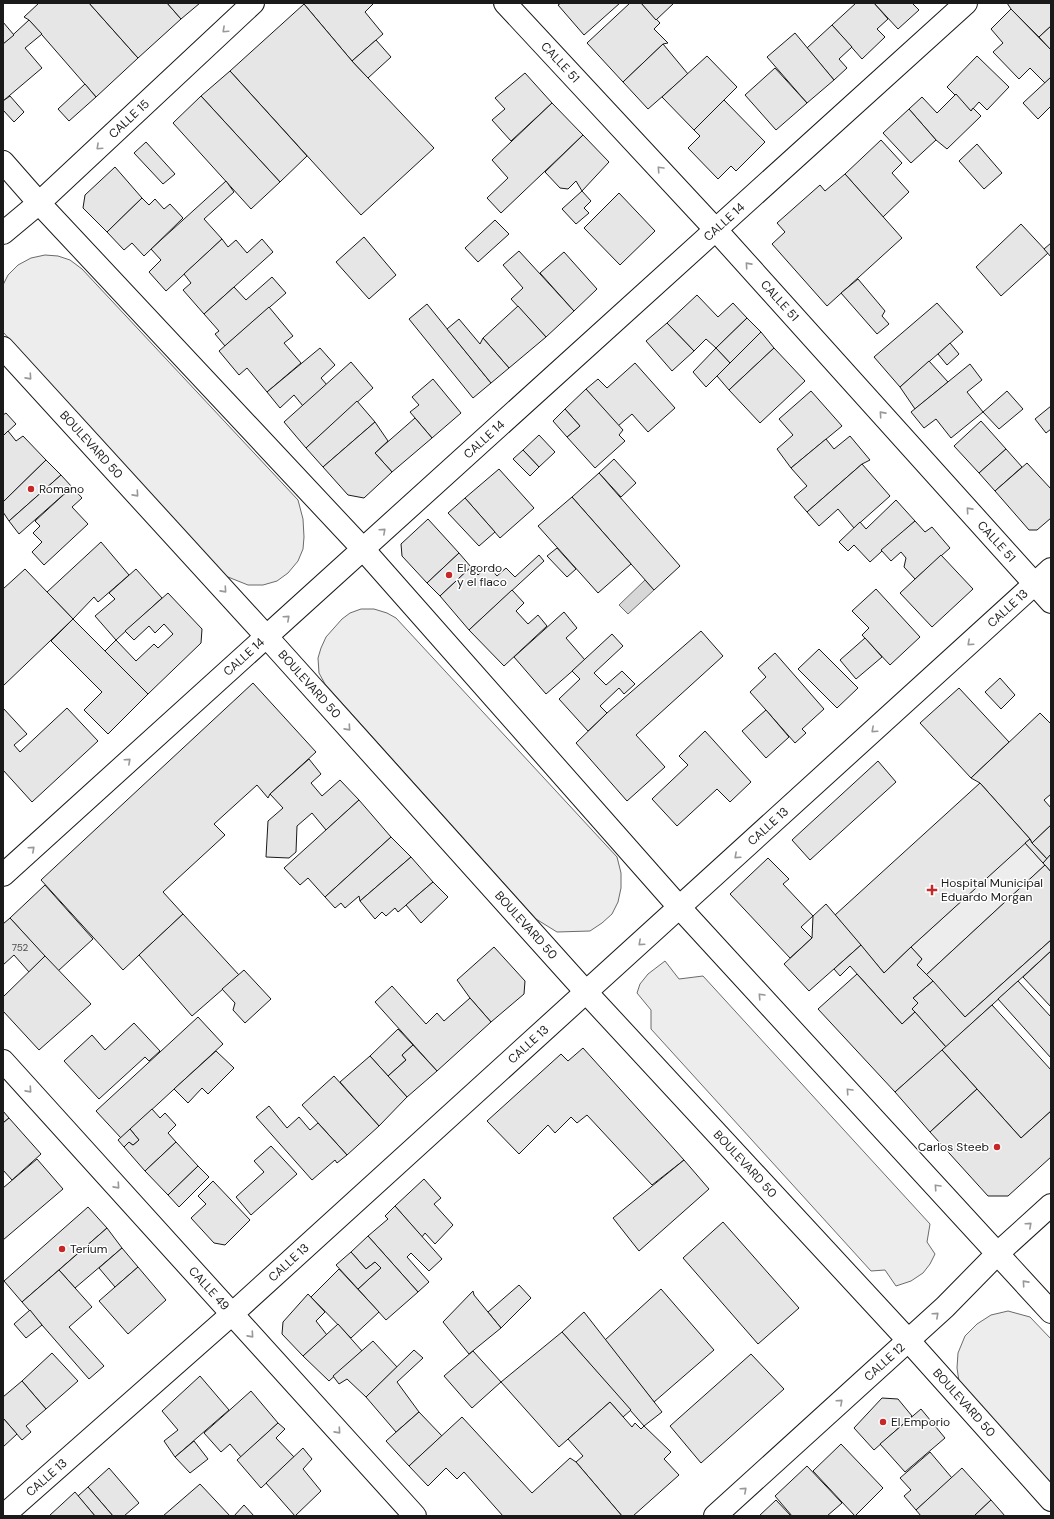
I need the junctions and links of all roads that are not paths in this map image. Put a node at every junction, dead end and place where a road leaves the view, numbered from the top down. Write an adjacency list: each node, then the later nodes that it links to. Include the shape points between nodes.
1 (253, 3): 5 (street, CALLE 15, one-way to 5)
2 (505, 3): 6 (street, CALLE 51, one-way to 2)
3 (966, 3): 6 (street, CALLE 14)
4 (3, 162): 5 (street)
5 (39, 203): 7 (street, CALLE 15); 9 (street)
6 (716, 230): 9 (street, CALLE 14, one-way to 6); 11 (street, CALLE 51, one-way to 6)
7 (3, 233)
8 (3, 348): 13 (street, BOULEVARD 50, one-way to 13)
9 (363, 549): 13 (street, CALLE 14, one-way to 9); 15 (street)
10 (1051, 569): 11 (street, CALLE 13)
11 (1035, 584): 12 (street, CALLE 51); 15 (street, CALLE 13, one-way to 15)
12 (1051, 602)
13 (266, 636): 14 (street, CALLE 14, one-way to 13); 16 (street, BOULEVARD 50, one-way to 16)
14 (3, 875)
15 (680, 908): 16 (street, CALLE 13, one-way to 16); 19 (street, one-way to 15)
16 (586, 992): 21 (street, CALLE 13); 22 (street, BOULEVARD 50)
17 (3, 1061): 21 (street, CALLE 49, one-way to 21)
18 (1051, 1205): 19 (street, CALLE 12, one-way to 18)
19 (998, 1253): 20 (street, one-way to 19); 22 (street, CALLE 12, one-way to 19)
20 (1051, 1312)
21 (232, 1314): 24 (street, CALLE 13); 25 (street, CALLE 49, one-way to 25)
22 (908, 1340): 23 (street, BOULEVARD 50); 26 (street, CALLE 12, one-way to 22)
23 (1051, 1500)
24 (4, 1516)
25 (415, 1516)
26 (715, 1516)

